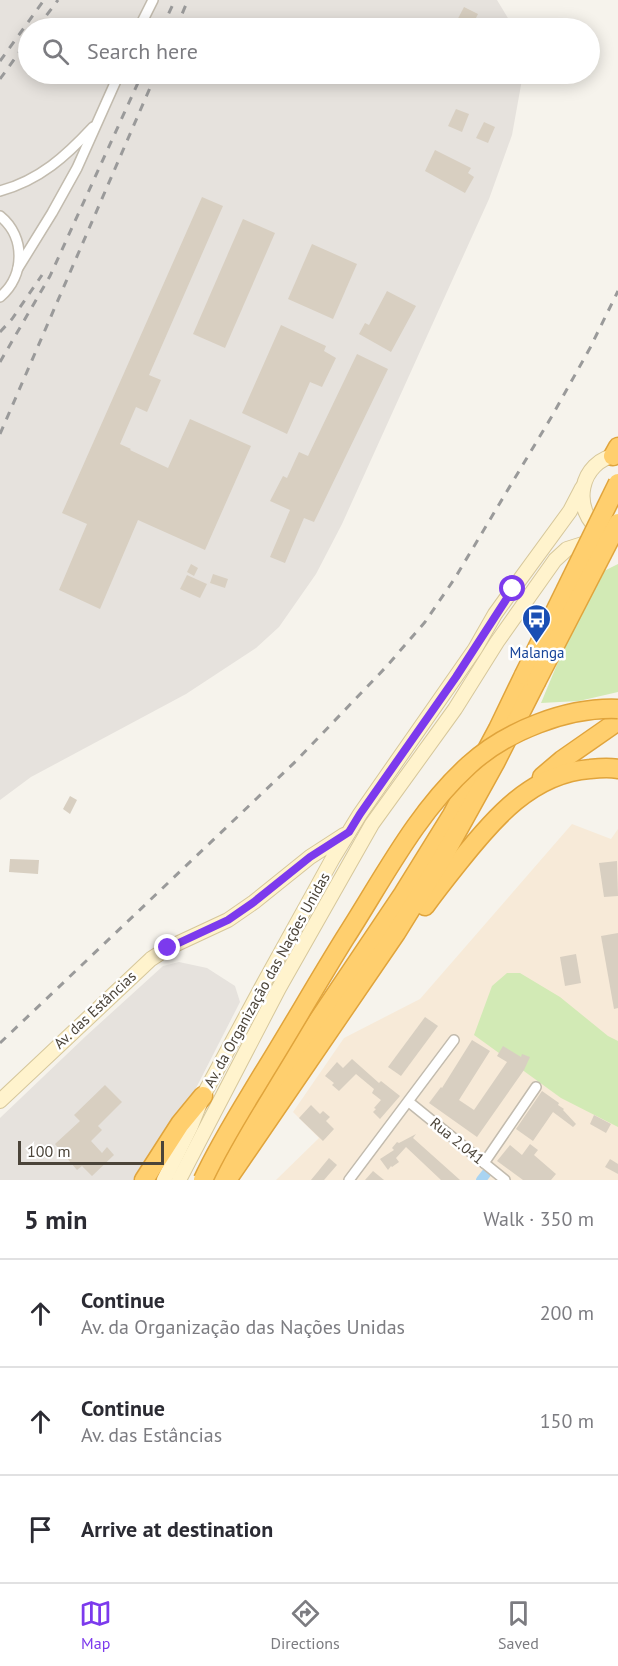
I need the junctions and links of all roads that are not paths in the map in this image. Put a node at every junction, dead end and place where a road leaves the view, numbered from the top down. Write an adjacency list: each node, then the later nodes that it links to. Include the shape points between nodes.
1 (153, 0): 2 (street)
2 (145, 18)
3 (114, 84): 4 (street)
4 (98, 120): 5 (street, via 61,160); 7 (street, via 77,168)
5 (0, 191)
6 (0, 216): 7 (street, via 15,236)
7 (18, 268): 8 (street)
8 (0, 297)
9 (616, 453): 11 (main road, Av. da Organização das Nações Unidas, via 590,471)
10 (618, 483): 13 (highway, bridge)
11 (582, 488): 12 (main road, via 586,515 598,530); 18 (main road, Av. da Organização das Nações Unidas)
12 (614, 531): 13 (highway, bridge); 28 (main road, Av. da Organização das Nações Unidas, via 567,549 555,560 372,824 279,988)
13 (530, 679): 20 (highway, via 495,763 443,857); 30 (highway, via 403,894)
14 (618, 709): 29 (highway, bridge, via 564,715 538,723 491,748 444,790 407,839 331,961 230,1127)
15 (618, 721): 17 (highway, via 562,760)
16 (618, 769): 17 (highway, via 577,770 542,782)
17 (526, 793): 20 (highway, via 482,832)
18 (349, 832): 22 (main road, Av. da Organização das Nações Unidas); 23 (main road, Av. das Estâncias, via 228,920 168,948 141,967)
19 (454, 1040): 24 (street)
20 (306, 1063): 31 (highway)
21 (536, 1087): 25 (street)
22 (203, 1096): 26 (highway); 27 (main road, Av. da Organização das Nações Unidas)
23 (0, 1101)
24 (409, 1102): 25 (street, Rua 2.041); 32 (street)
25 (484, 1163): 33 (street, Rua 2.041)
26 (144, 1180)
27 (164, 1180)
28 (179, 1180)
29 (203, 1180)
30 (211, 1180)
31 (227, 1180)
32 (349, 1180)
33 (505, 1180)

